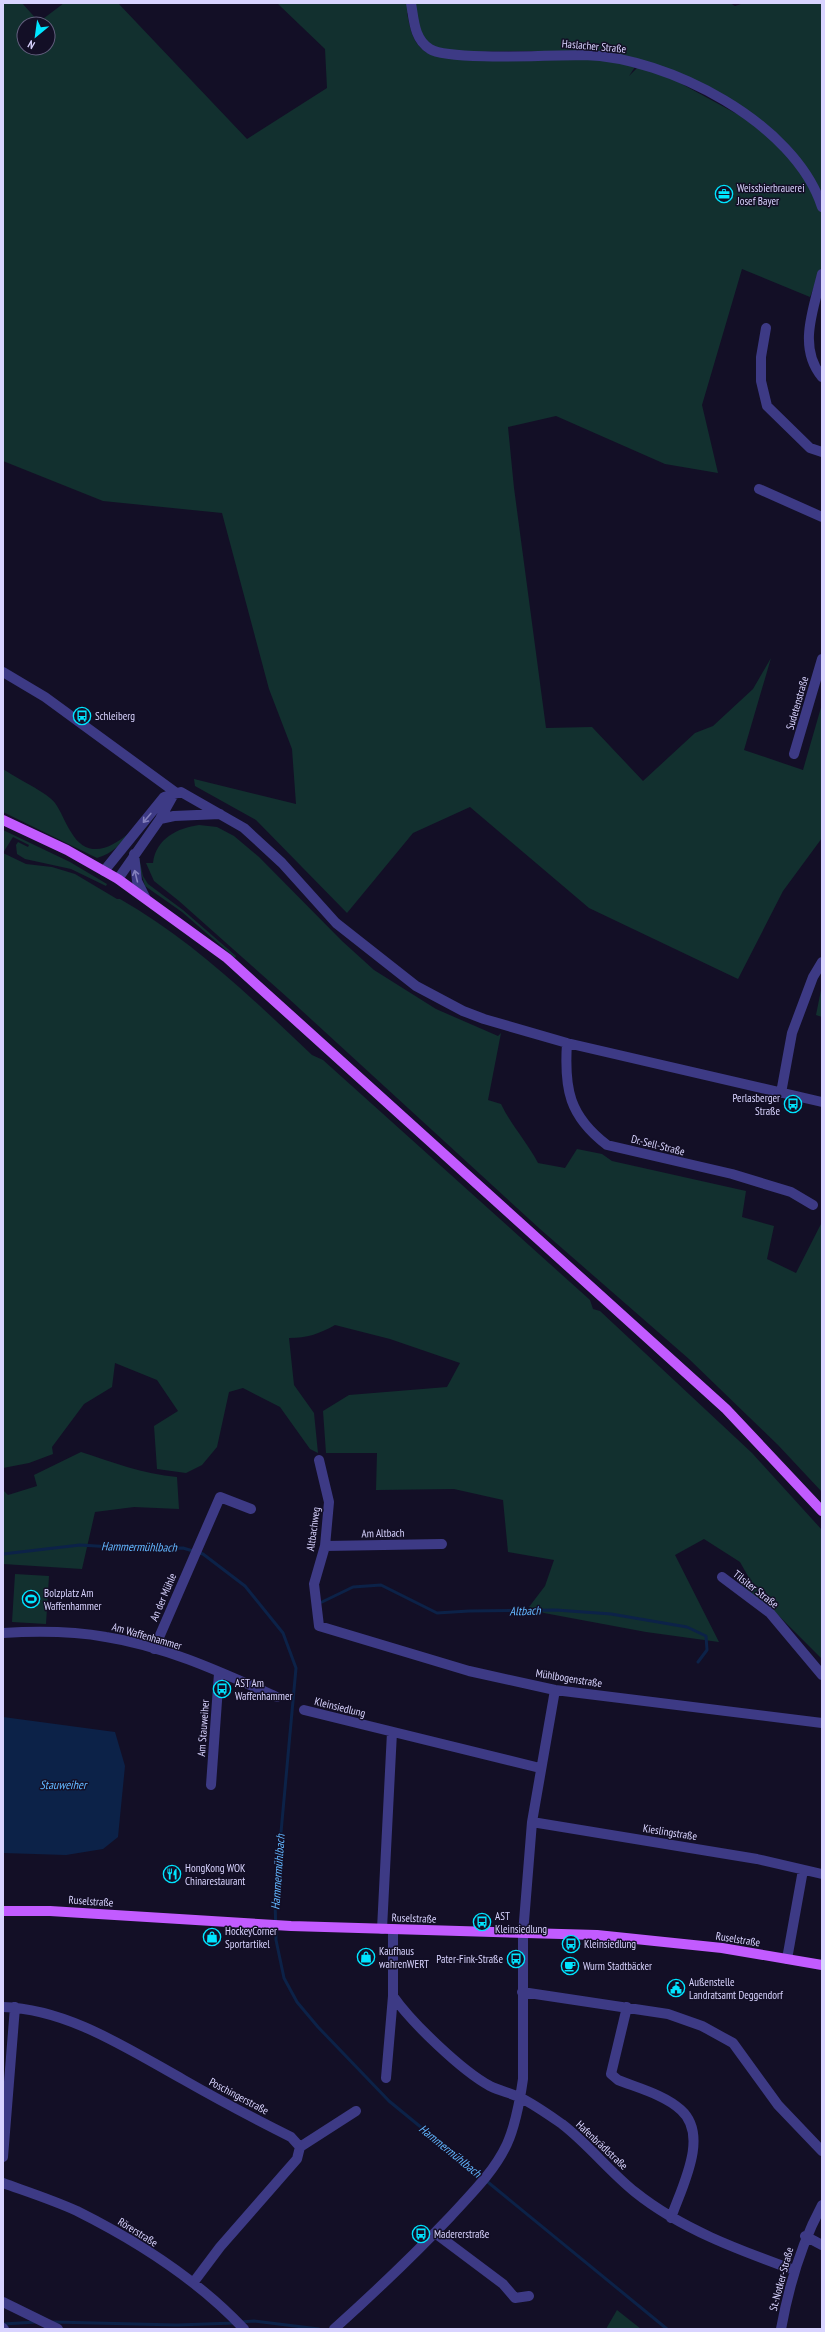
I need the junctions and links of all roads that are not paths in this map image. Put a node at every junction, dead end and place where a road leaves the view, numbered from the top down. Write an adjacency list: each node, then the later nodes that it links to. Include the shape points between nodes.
1 (411, 3): 2 (street, Haslacher Straße, via 416,32 431,50 455,55 585,55 612,58 649,67 695,86 746,113 778,139 807,175)
2 (822, 207)
3 (822, 274): 5 (street, via 811,318 809,352)
4 (766, 328): 6 (street, via 761,357 761,380 767,406 810,448)
5 (822, 376)
6 (822, 452)
7 (759, 489): 8 (street)
8 (822, 517)
9 (822, 659): 11 (street, Sudetenstraße)
10 (3, 672): 12 (street, via 45,697)
11 (794, 754)
12 (175, 792): 13 (street, via 187,794); 14 (street); 17 (street, one-way to 17, via 164,797)
13 (220, 814): 14 (street); 21 (street, via 244,828 276,858 336,923 416,986 484,1019)
14 (160, 819): 16 (street)
15 (3, 820): 17 (main road)
16 (134, 853): 18 (street); 19 (street, one-way to 16, via 137,881)
17 (104, 870): 18 (main road)
18 (118, 879): 19 (main road)
19 (145, 898): 27 (main road, via 227,958 314,1035 726,1409)
20 (822, 962): 22 (street, via 813,977 792,1033)
21 (567, 1043): 22 (street); 24 (street, Dr.-Sell-Straße, via 565,1068 570,1102 594,1134 607,1145 732,1174 791,1192)
22 (782, 1093): 23 (street)
23 (822, 1102)
24 (813, 1205)
25 (319, 1460): 29 (street, Altbachweg, via 329,1502)
26 (251, 1509): 33 (street, An der Mühle, via 220,1497)
27 (822, 1511)
28 (442, 1544): 29 (street, Am Altbach)
29 (325, 1546): 31 (street, Altbachweg, via 314,1584)
30 (722, 1577): 35 (street, Tilsiter Straße, via 770,1613)
31 (319, 1626): 36 (street, Mühlbogenstraße, via 469,1671)
32 (3, 1633): 33 (street, Am Waffenhammer, via 82,1633)
33 (154, 1649): 34 (street, Am Waffenhammer)
34 (219, 1673): 37 (street, Am Waffenhammer); 42 (street, Am Stauweiher)
35 (822, 1675)
36 (555, 1690): 39 (street, Mühlbogenstraße); 41 (street)
37 (277, 1697)
38 (304, 1710): 40 (street, Kleinsiedlung)
39 (822, 1723)
40 (392, 1732): 41 (street, Kleinsiedlung); 47 (street)
41 (540, 1768): 43 (street)
42 (211, 1785)
43 (532, 1822): 44 (street, Kieslingstraße, via 743,1857); 48 (street)
44 (803, 1870): 45 (street, Kieslingstraße); 49 (street)
45 (822, 1874)
46 (3, 1911): 47 (main road, Ruselstraße, via 50,1911 291,1926)
47 (387, 1929): 48 (main road, Ruselstraße); 52 (street)
48 (523, 1934): 49 (main road, Ruselstraße, via 597,1935 658,1940); 51 (street)
49 (787, 1959): 50 (main road, Ruselstraße)
50 (822, 1964)
51 (522, 1992): 55 (street); 59 (street, via 523,2079)
52 (393, 1996): 56 (street, Hafenbrädlstraße); 57 (street)
53 (3, 2007): 54 (street, Poschingerstraße)
54 (15, 2007): 61 (street, Poschingerstraße, via 52,2016 96,2032 291,2137); 63 (street)
55 (627, 2007): 62 (street, via 668,2014 702,2026 733,2043 778,2105); 66 (street, via 610,2074 682,2110 691,2123 695,2137 692,2155)
56 (406, 2015): 57 (street); 59 (street, Hafenbrädlstraße, via 470,2072 490,2086)
57 (390, 2022): 58 (street)
58 (386, 2078)
59 (520, 2098): 66 (street, Hafenbrädlstraße, via 563,2125 635,2192); 67 (street, via 508,2143 489,2175)
60 (356, 2111): 61 (street)
61 (300, 2147): 71 (street, via 297,2159 220,2247)
62 (822, 2151)
63 (3, 2157)
64 (3, 2183): 71 (street, Rörerstraße, via 77,2211 144,2250)
65 (822, 2205): 68 (street, St.-Notker-Straße)
66 (671, 2218): 70 (street, Hafenbrädlstraße, via 731,2246)
67 (435, 2233): 72 (street, via 503,2284 515,2298); 76 (street)
68 (805, 2236): 69 (street, St.-Notker-Straße); 70 (street, St.-Notker-Straße)
69 (822, 2245)
70 (794, 2270): 77 (street, St.-Notker-Straße)
71 (193, 2283): 75 (street, Rörerstraße)
72 (529, 2296)
73 (3, 2302): 74 (street)
74 (54, 2327)
75 (243, 2328)
76 (335, 2328)
77 (781, 2329)

